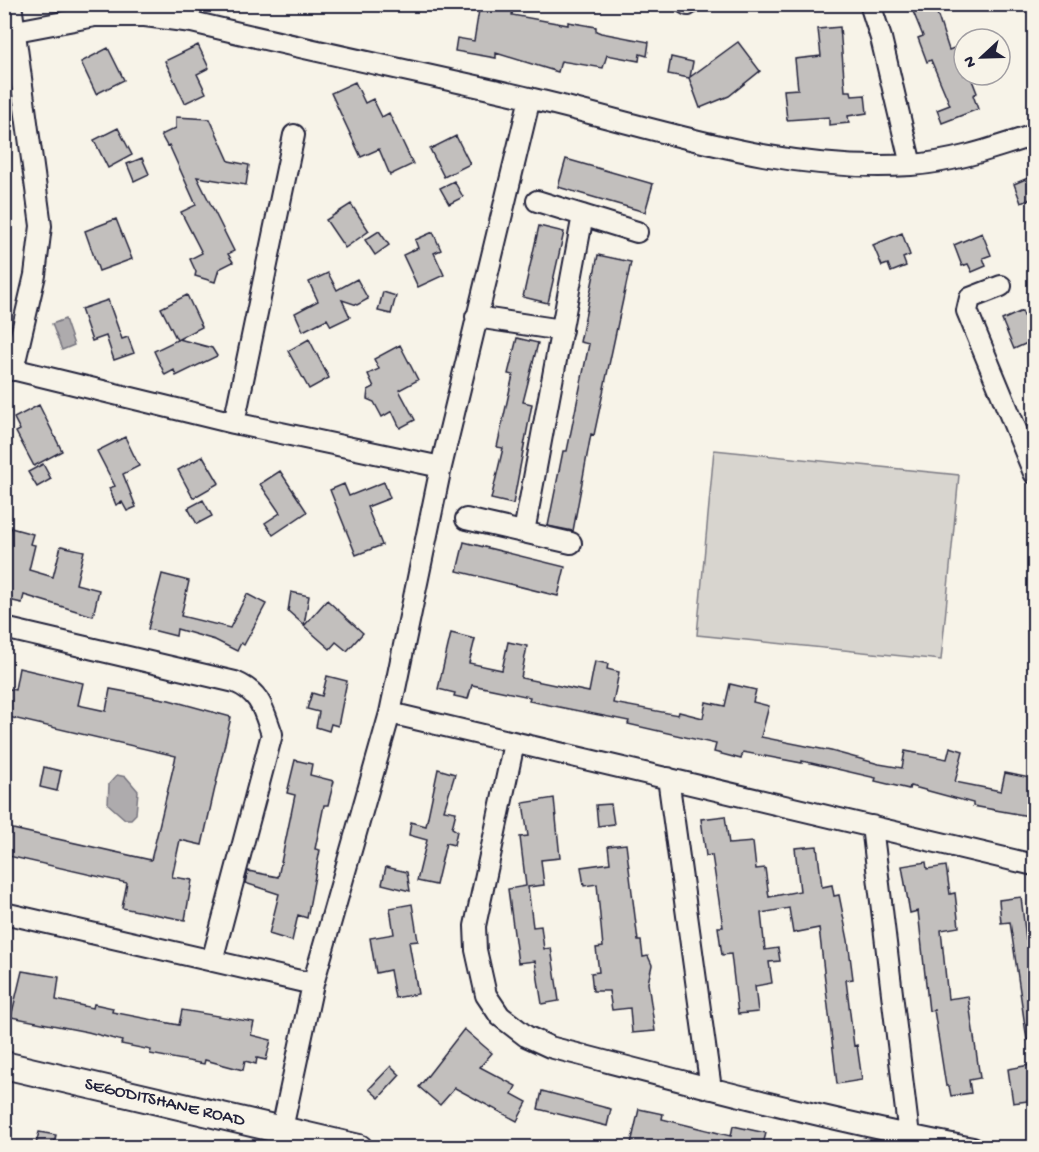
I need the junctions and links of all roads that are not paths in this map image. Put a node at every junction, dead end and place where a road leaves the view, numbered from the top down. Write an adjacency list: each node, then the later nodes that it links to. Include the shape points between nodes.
1 (11, 4): 3 (street)
2 (870, 4): 7 (street)
3 (16, 31): 4 (street, via 96,16 145,16 192,22); 14 (street, via 41,226 35,275)
4 (530, 98): 7 (street, via 771,158 828,166); 12 (street)
5 (294, 135): 15 (street)
6 (1035, 135): 7 (street, via 978,153)
7 (912, 165)
8 (537, 201): 9 (street)
9 (583, 215): 10 (street); 13 (street)
10 (637, 232)
11 (1000, 286): 17 (street, via 970,298 967,311)
12 (476, 317): 13 (street); 16 (street)
13 (562, 330): 19 (street)
14 (9, 369): 15 (street)
15 (234, 423): 16 (street)
16 (441, 466): 22 (street)
17 (1035, 473)
18 (466, 519): 19 (street)
19 (524, 532): 20 (street)
20 (571, 543)
21 (4, 628): 28 (street, via 235,682 250,688 258,698 272,734)
22 (390, 713): 23 (street); 29 (street)
23 (514, 743): 24 (street); 31 (street, via 475,926 479,972 486,995 500,1016 526,1036 550,1047)
24 (668, 778): 25 (street); 31 (street)
25 (872, 826): 26 (street); 33 (street)
26 (1035, 865)
27 (4, 913): 28 (street)
28 (212, 961): 29 (street)
29 (313, 984): 32 (street)
30 (4, 1065): 32 (street, SEGODITSHANE ROAD)
31 (711, 1089): 33 (street)
32 (282, 1129): 34 (street, SEGODITSHANE ROAD)
33 (909, 1136): 35 (street)
34 (359, 1148)
35 (973, 1148)

